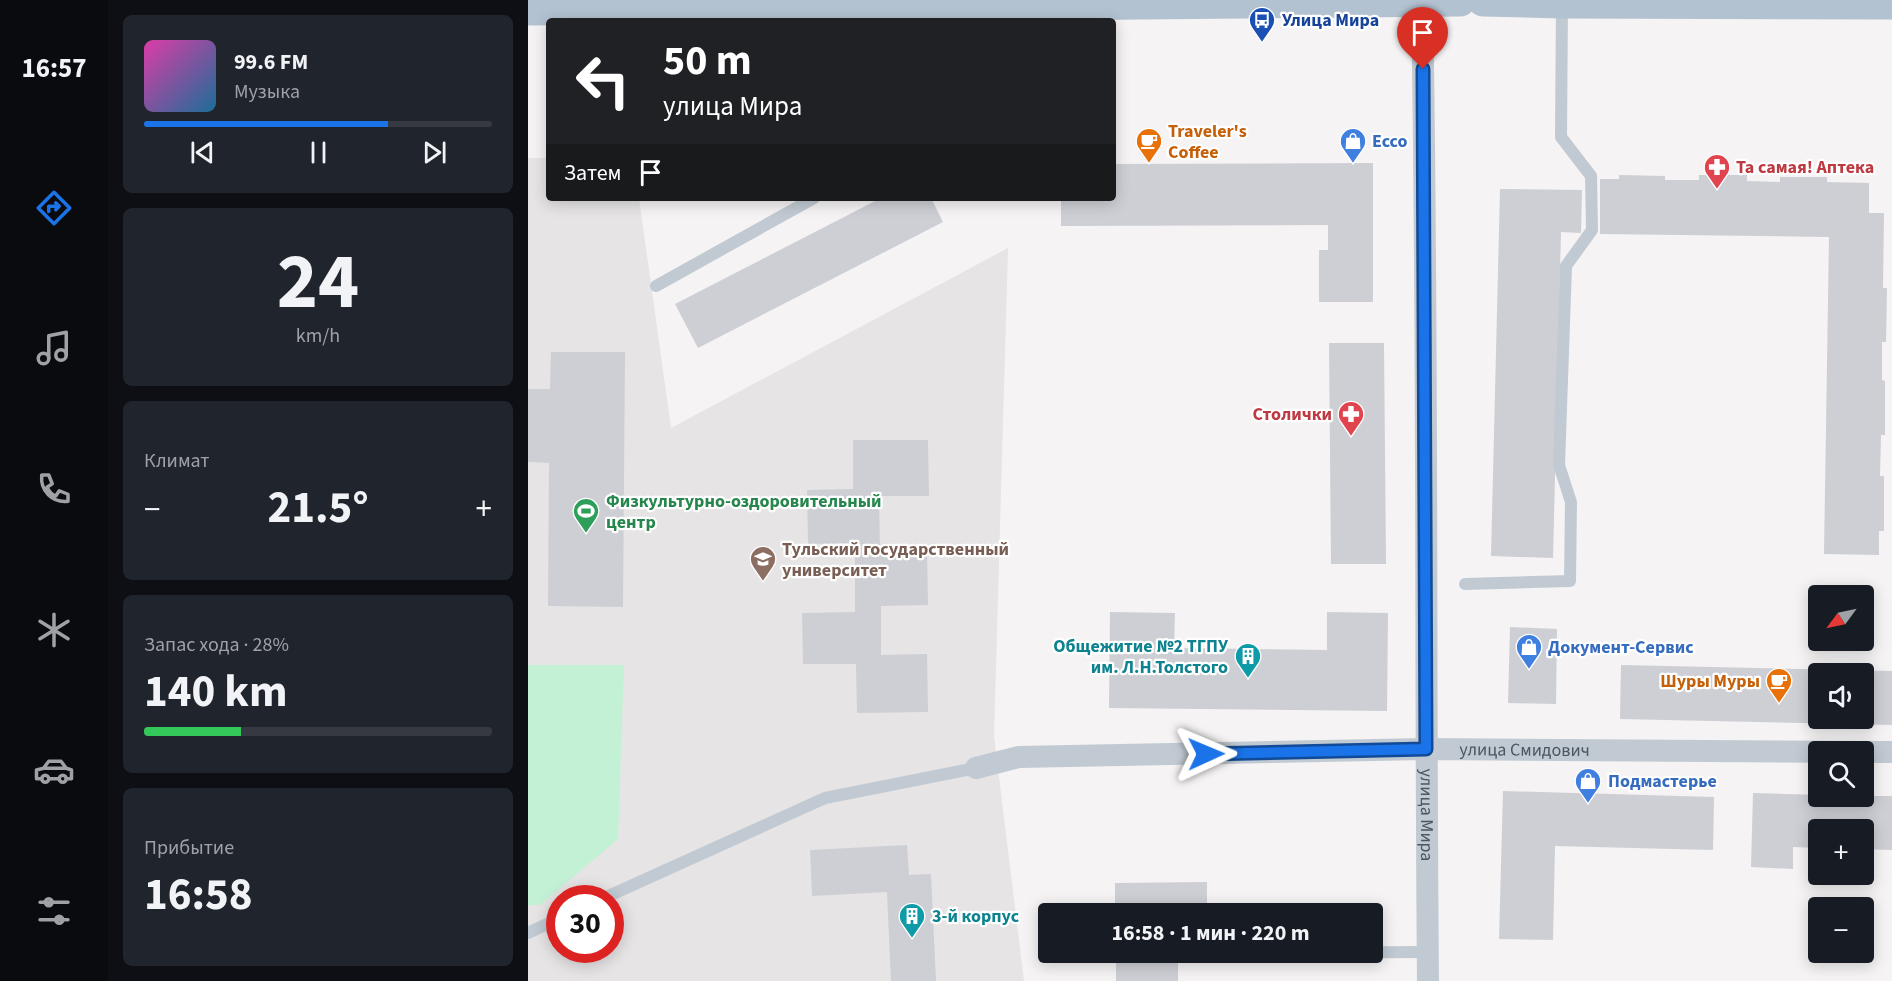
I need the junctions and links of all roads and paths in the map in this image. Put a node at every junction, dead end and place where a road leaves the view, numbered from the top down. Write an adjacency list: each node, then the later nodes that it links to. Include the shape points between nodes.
1 (1460, 0): 3 (main road)
2 (1483, 0): 4 (main road)
3 (1422, 1): 7 (main road); 11 (street, улица Мира)
4 (1562, 2): 5 (main road); 10 (lane, via 1560,137 1591,176 1592,230 1566,266 1559,465 1571,502 1570,581)
5 (1892, 3)
6 (528, 9): 7 (main road)
7 (1015, 12)
8 (809, 201): 9 (lane)
9 (656, 286)
10 (1465, 584)
11 (1426, 749): 12 (street, улица Смидович); 15 (street, улица Смидович, via 1019,758); 20 (street, улица Мира)
12 (1808, 752)
13 (1874, 752): 14 (street, улица Смидович)
14 (1892, 752)
15 (976, 768): 16 (lane, via 825,798)
16 (624, 889)
17 (546, 925): 18 (lane)
18 (528, 933)
19 (1383, 952): 20 (lane)
20 (1428, 952): 21 (street, улица Мира)
21 (1428, 981)

